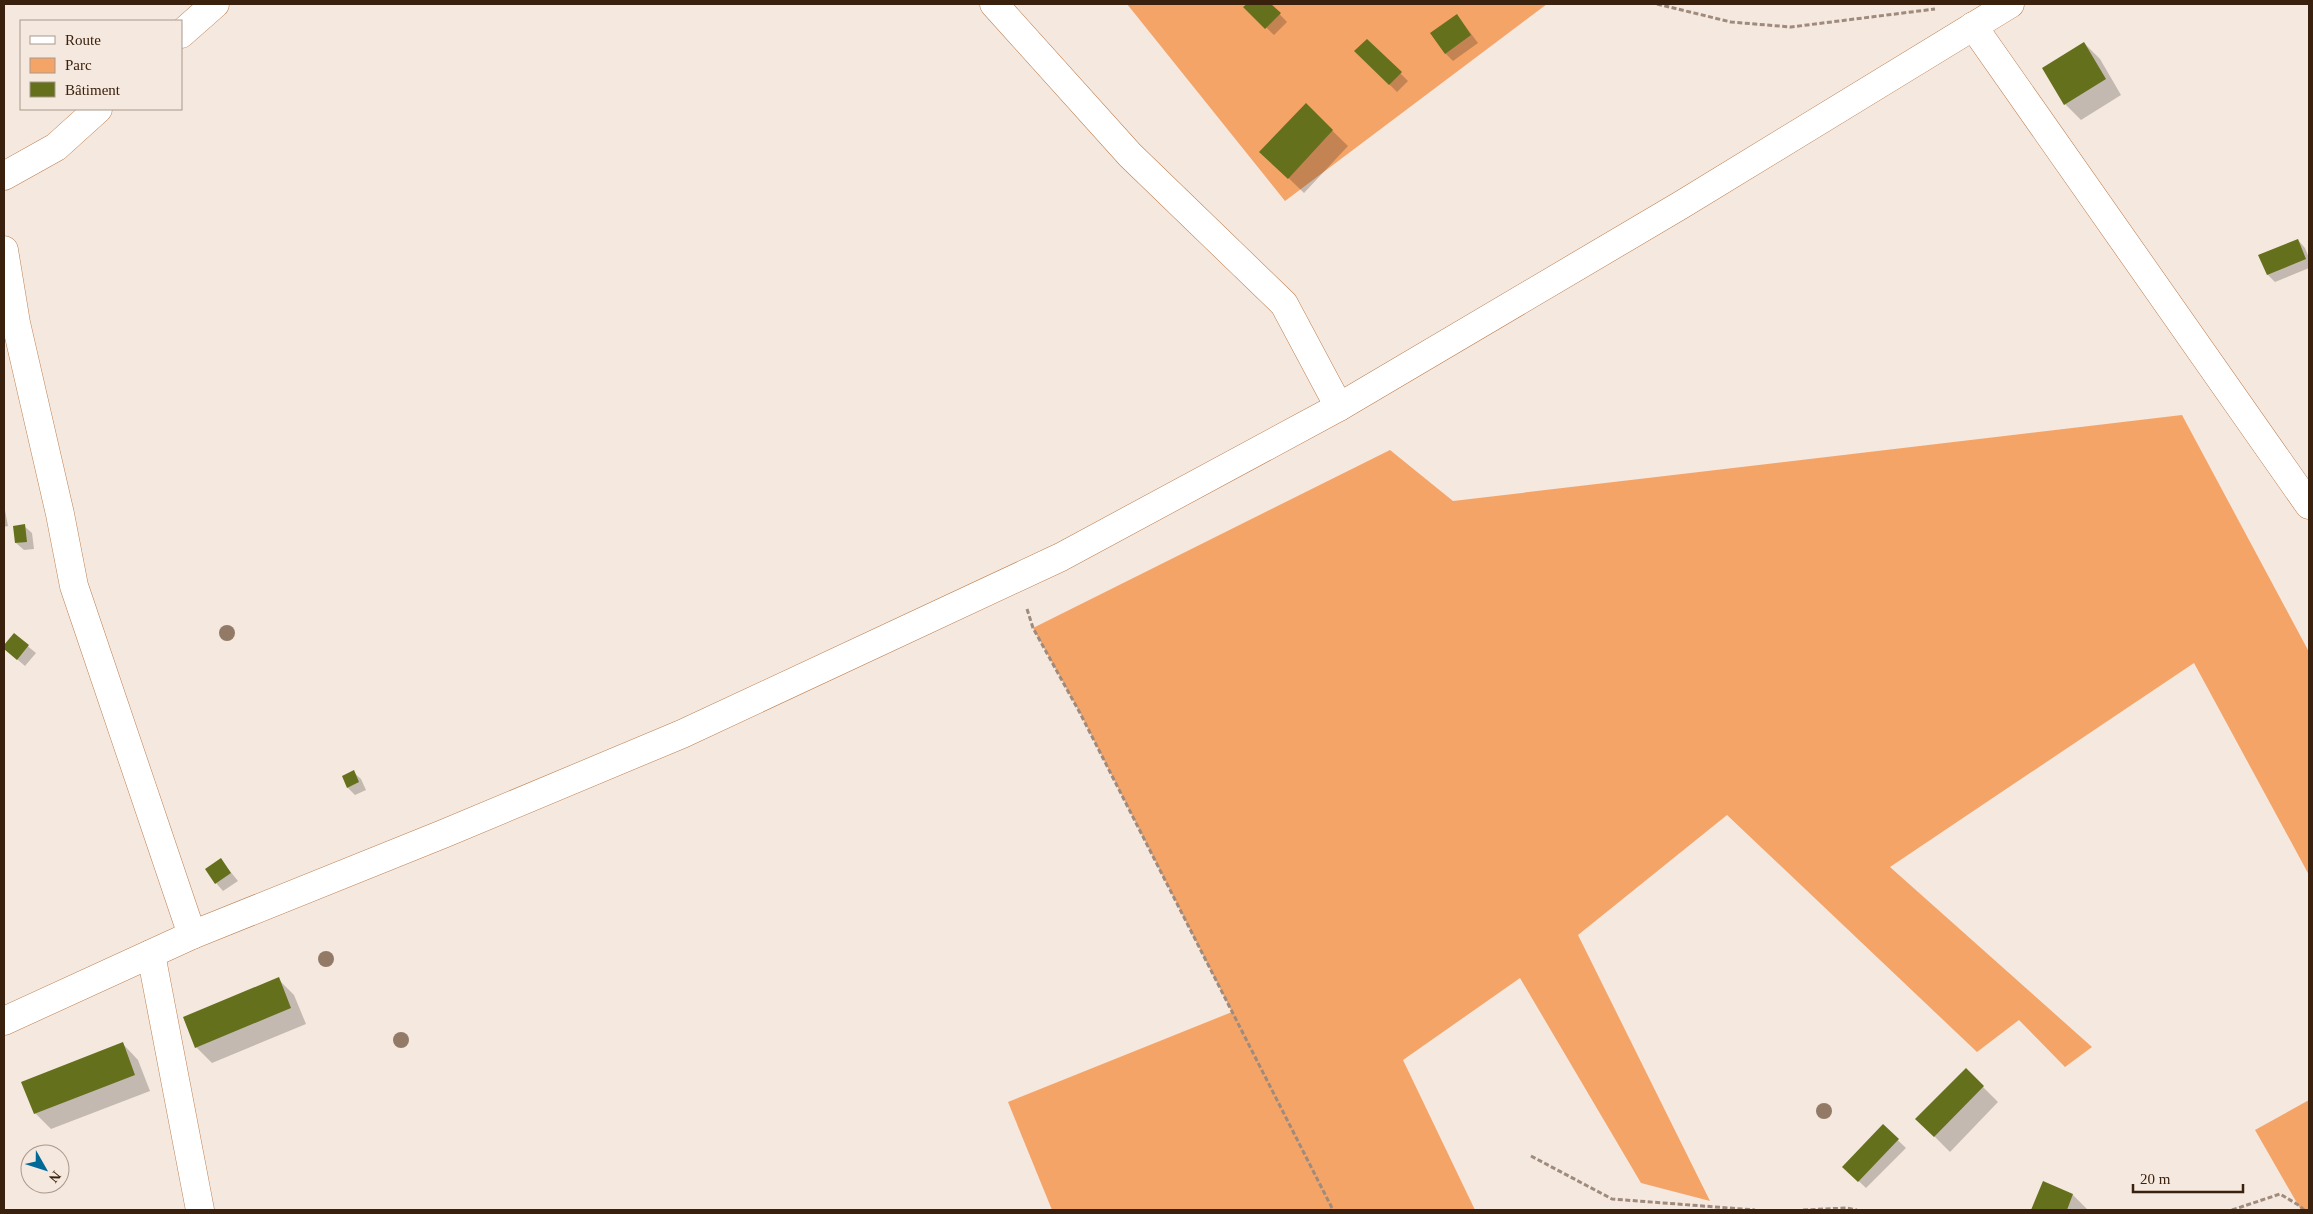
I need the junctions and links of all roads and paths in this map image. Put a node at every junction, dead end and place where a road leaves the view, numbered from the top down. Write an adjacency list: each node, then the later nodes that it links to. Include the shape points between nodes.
1 (215, 4): 7 (street)
2 (994, 4): 11 (street, via 1130,155 1284,304)
3 (1657, 4): 5 (path, via 1731,22 1791,27)
4 (2010, 4): 6 (street)
5 (1945, 8)
6 (1973, 26): 11 (street, via 1681,205); 12 (street)
7 (182, 33)
8 (97, 110): 9 (street, via 56,147)
9 (4, 176)
10 (4, 250): 14 (street, via 19,340 74,586)
11 (1339, 406): 13 (street, via 1147,512)
12 (2309, 504)
13 (1018, 578): 14 (street, via 682,734); 19 (path, via 1033,628 1080,713)
14 (192, 935): 15 (street)
15 (151, 954): 16 (street); 18 (street)
16 (4, 1021)
17 (1531, 1156): 20 (path, via 1612,1199)
18 (200, 1210)
19 (1333, 1210)
20 (1755, 1210)
21 (1802, 1210): 22 (path)
22 (1857, 1210)
23 (2232, 1210): 24 (path, via 2280,1194)
24 (2304, 1210)

